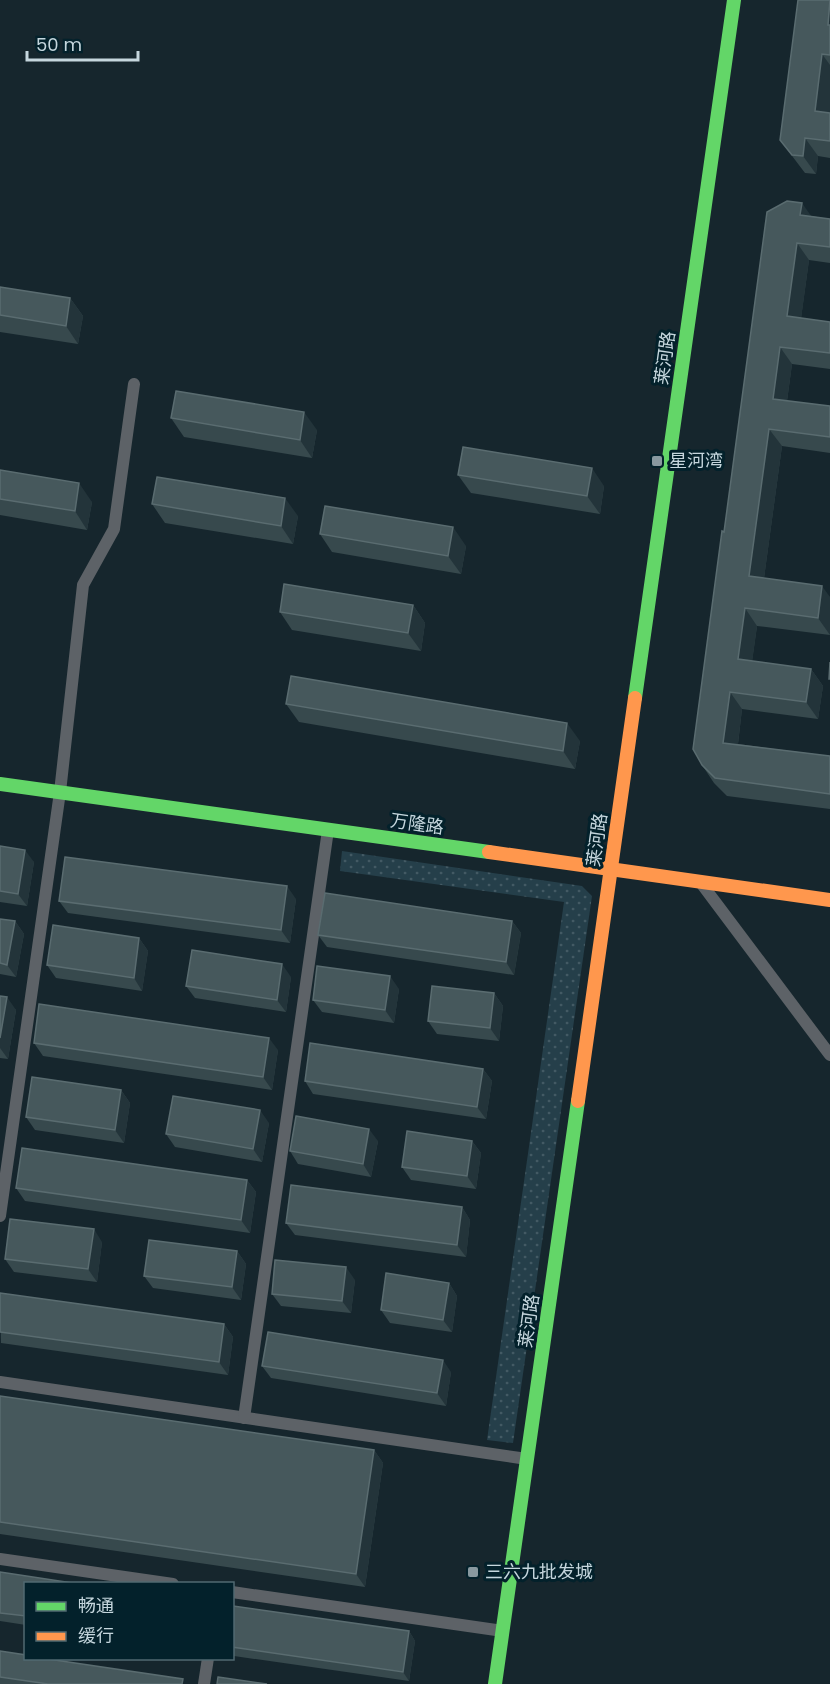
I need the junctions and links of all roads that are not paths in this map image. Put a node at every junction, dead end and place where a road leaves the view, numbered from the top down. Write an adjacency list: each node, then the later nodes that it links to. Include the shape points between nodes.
1 (734, 0): 6 (street, 莱河路)
2 (134, 384): 4 (street, via 114,530 83,585)
3 (0, 784): 4 (street, 万隆路)
4 (60, 792): 5 (street, 万隆路); 10 (street)
5 (328, 830): 6 (street, 万隆路); 12 (street)
6 (611, 870): 7 (street, 万隆路); 13 (street, 莱河路)
7 (702, 883): 8 (street, 万隆路); 9 (street)
8 (830, 900)
9 (830, 1055)
10 (0, 1216)
11 (0, 1382): 12 (street)
12 (244, 1418): 13 (street)
13 (527, 1459): 17 (street, 莱河路)
14 (0, 1559): 15 (street)
15 (159, 1582)
16 (234, 1592): 17 (street)
17 (503, 1631): 20 (street, 莱河路)
18 (208, 1660): 19 (street)
19 (204, 1684)
20 (495, 1684)

